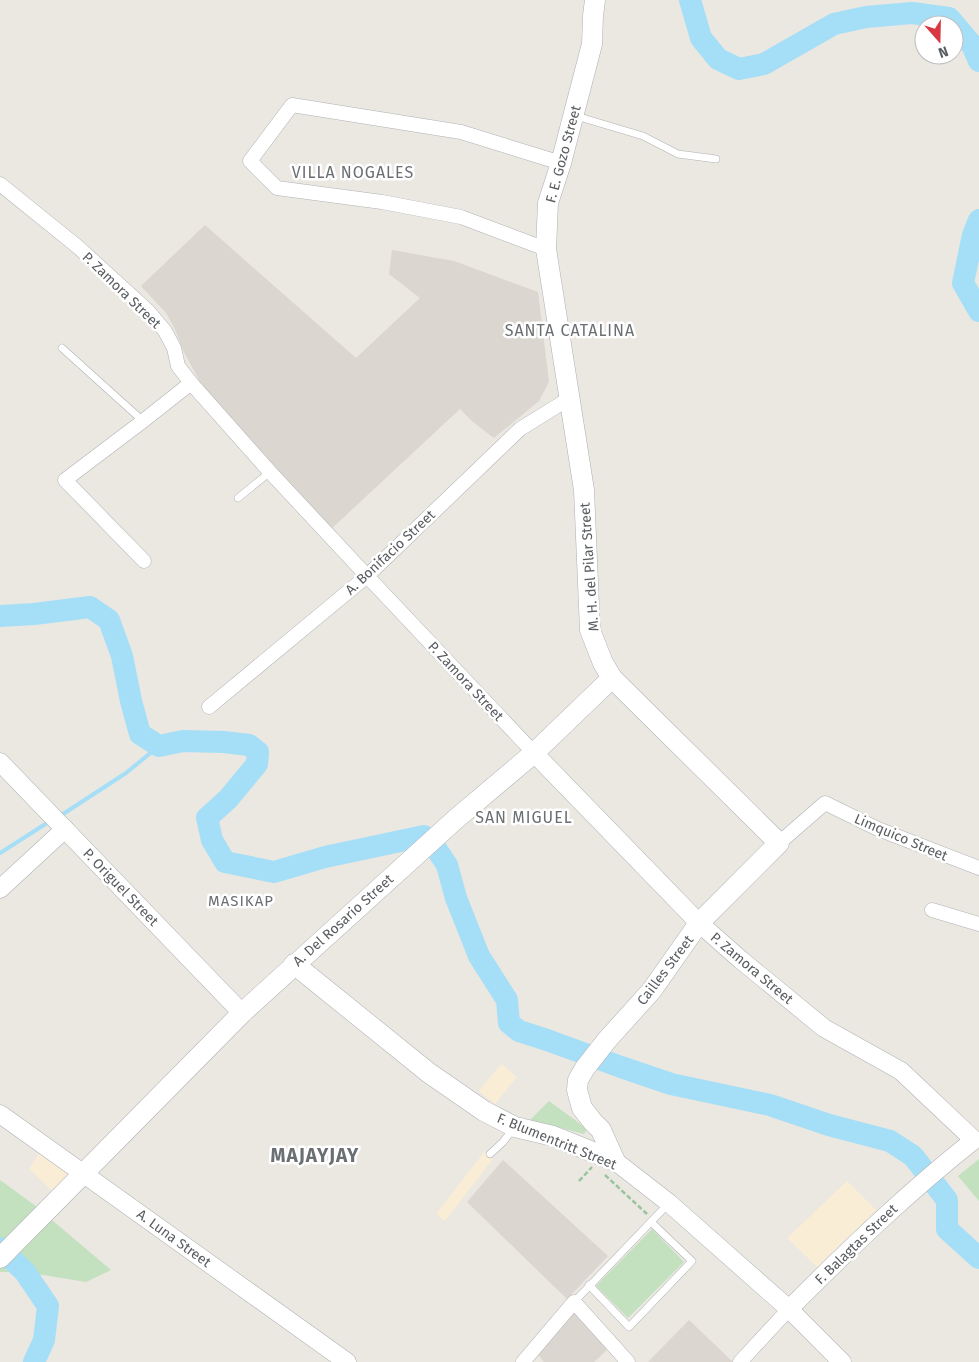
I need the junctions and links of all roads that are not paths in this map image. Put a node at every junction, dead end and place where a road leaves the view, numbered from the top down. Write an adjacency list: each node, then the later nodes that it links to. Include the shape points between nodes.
1 (595, 0): 2 (main road, F. E. Gozo Street, via 592,44)
2 (573, 115): 3 (lane, via 643,136 678,154); 4 (main road, F. E. Gozo Street)
3 (716, 159)
4 (561, 163): 6 (main road, F. E. Gozo Street, via 548,203); 6 (street, via 461,132 292,105 250,161 277,188 382,202 461,217)
5 (0, 184): 8 (street, P. Zamora Street, via 78,247 148,311 165,331 174,348 178,366)
6 (546, 249): 9 (main road, F. E. Gozo Street)
7 (62, 348): 10 (lane)
8 (191, 383): 10 (street); 11 (street, P. Zamora Street)
9 (570, 398): 14 (street, A. Bonifacio Street, via 520,429); 15 (main road, M. H. del Pilar Street, via 584,490 590,630)
10 (143, 421): 13 (street, via 65,480)
11 (270, 472): 12 (lane); 14 (street, P. Zamora Street)
12 (238, 498)
13 (144, 561)
14 (367, 576): 16 (street, A. Bonifacio Street); 17 (street, P. Zamora Street)
15 (612, 678): 17 (main road, A. Del Rosario Street); 21 (main road, M. H. del Pilar Street)
16 (209, 707)
17 (534, 753): 25 (street, P. Zamora Street); 27 (main road, A. Del Rosario Street)
18 (0, 762): 20 (street, P. Origuel Street)
19 (825, 803): 21 (street, Cailles Street); 22 (street, Limquico Street, via 878,829)
20 (66, 829): 23 (street); 28 (street, P. Origuel Street)
21 (779, 843): 25 (main road, Cailles Street)
22 (979, 868)
23 (0, 889)
24 (932, 910): 26 (street)
25 (700, 923): 31 (street, P. Zamora Street, via 824,1028 901,1071); 33 (main road, Cailles Street, via 652,990 607,1040 578,1080 582,1108 601,1130)
26 (979, 924)
27 (294, 964): 28 (main road, A. Del Rosario Street); 30 (main road, F. Blumentritt Street, via 429,1073 484,1111)
28 (242, 1013): 34 (main road, A. Del Rosario Street)
29 (0, 1114): 34 (street, A. Luna Street)
30 (515, 1127): 32 (lane); 33 (main road, F. Blumentritt Street, via 553,1136)
31 (977, 1140): 40 (street, F. Balagtas Street, via 915,1188)
32 (490, 1154)
33 (608, 1166): 35 (street, F. Blumentritt Street)
34 (84, 1173): 37 (main road, A. Del Rosario Street); 41 (street, A. Luna Street)
35 (669, 1203): 36 (lane); 40 (street, F. Blumentritt Street)
36 (652, 1221): 38 (lane); 38 (lane, via 692,1261 629,1327)
37 (0, 1258)
38 (588, 1285): 39 (lane)
39 (574, 1302): 42 (street); 43 (street)
40 (788, 1309): 44 (street, F. Balagtas Street); 45 (street, F. Blumentritt Street)
41 (347, 1362)
42 (523, 1362)
43 (628, 1362)
44 (740, 1362)
45 (842, 1362)

